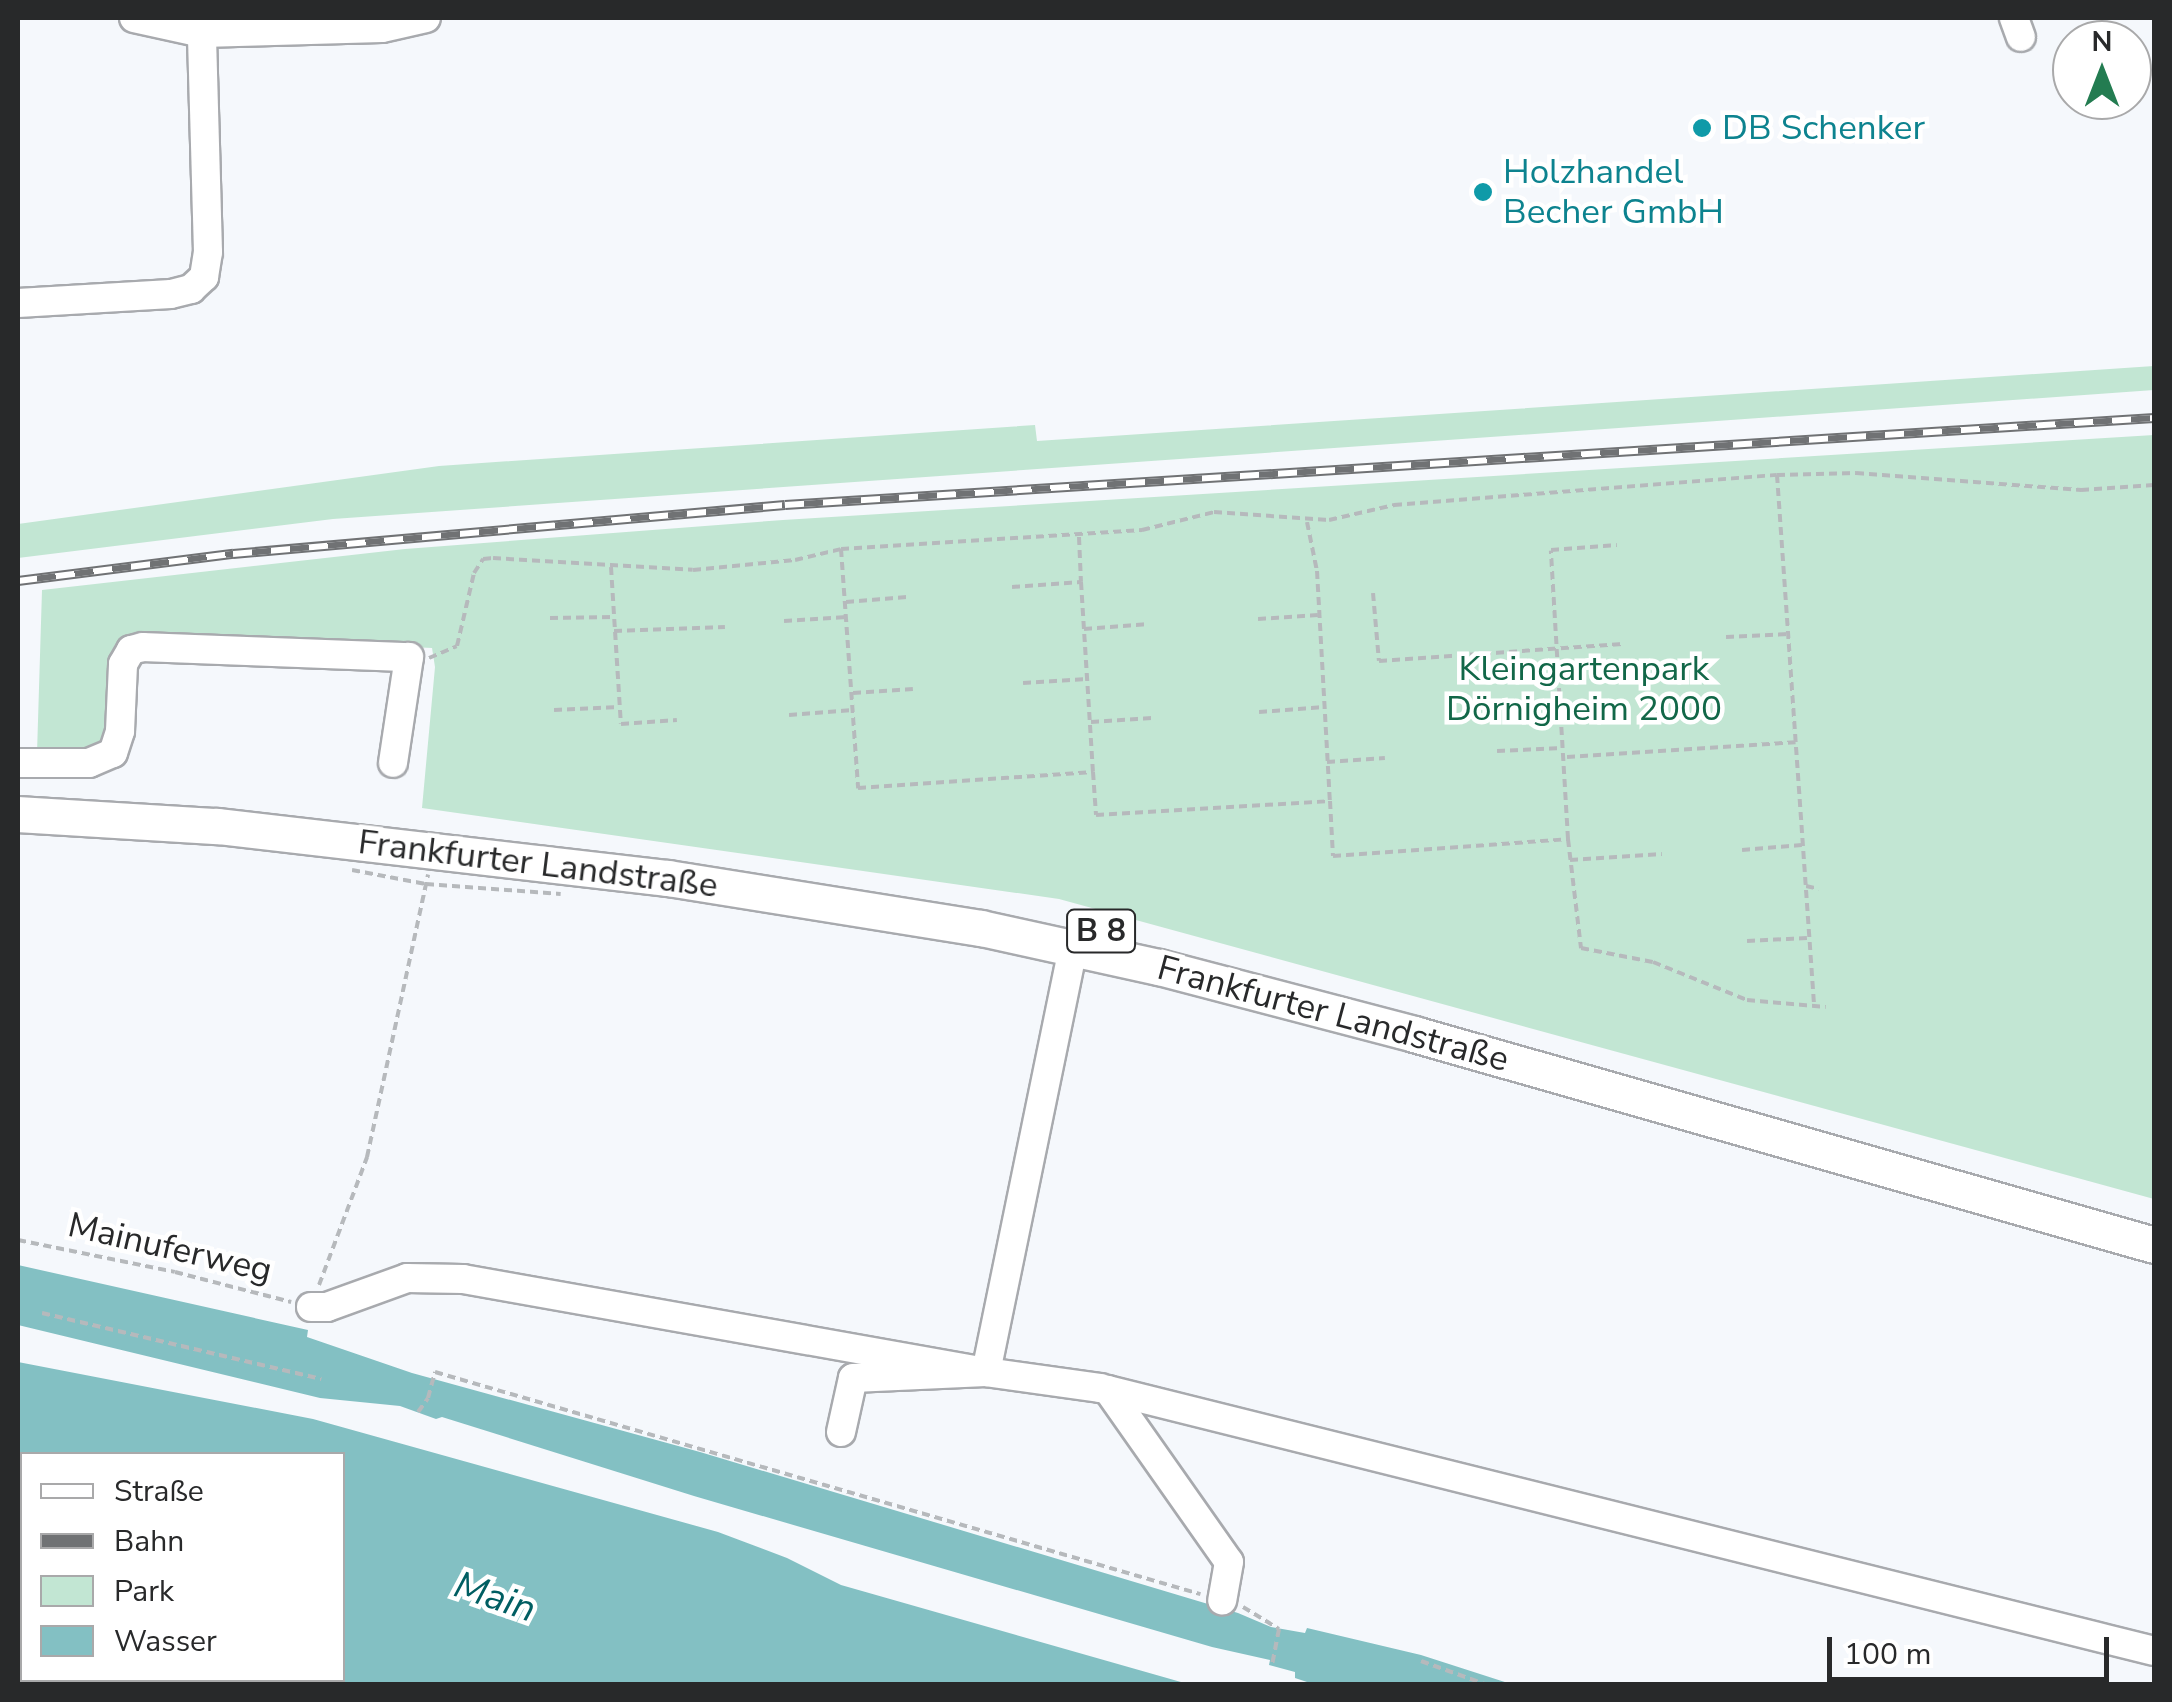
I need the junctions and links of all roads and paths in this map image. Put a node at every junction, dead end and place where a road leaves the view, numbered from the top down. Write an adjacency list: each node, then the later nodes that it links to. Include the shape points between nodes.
1 (134, 18): 3 (street)
2 (426, 18): 3 (street, via 382,28)
3 (202, 33): 4 (street, via 204,277 172,294)
4 (18, 304)
5 (1776, 475): 6 (path, via 2081,490); 7 (path, via 1394,505); 27 (path)
6 (2154, 485)
7 (1307, 521): 8 (path, via 1214,512 1142,530); 17 (path)
8 (1079, 535): 10 (path); 12 (path)
9 (1617, 545): 30 (path, via 1551,550)
10 (842, 548): 11 (path, via 795,560 693,570); 16 (path)
11 (611, 567): 18 (path); 31 (path, via 483,559 457,646 442,656)
12 (1081, 582): 13 (path); 25 (path)
13 (1012, 587)
14 (1373, 593): 30 (path, via 1379,661)
15 (906, 597): 16 (path)
16 (846, 602): 19 (path)
17 (1320, 615): 21 (path); 37 (path)
18 (614, 617): 20 (path); 26 (path)
19 (847, 617): 22 (path); 35 (path)
20 (550, 618)
21 (1258, 619)
22 (784, 621)
23 (1149, 624): 25 (path)
24 (725, 627): 26 (path)
25 (1083, 629): 32 (path)
26 (614, 631): 36 (path)
27 (1789, 634): 28 (path); 45 (path)
28 (1726, 637)
29 (1622, 644): 30 (path)
30 (1558, 649): 46 (path)
31 (409, 657): 51 (street, via 131,650 123,664 113,754 88,763); 52 (street)
32 (1086, 679): 33 (path); 44 (path)
33 (1023, 683)
34 (914, 689): 35 (path)
35 (852, 692): 39 (path)
36 (620, 707): 38 (path); 43 (path, via 621,724)
37 (1324, 707): 40 (path); 50 (path)
38 (554, 710)
39 (853, 710): 41 (path); 53 (path, via 858,788)
40 (1259, 712)
41 (790, 714)
42 (1152, 718): 44 (path)
43 (677, 720)
44 (1090, 722): 53 (path)
45 (1796, 742): 48 (path); 58 (path)
46 (1564, 748): 47 (path); 48 (path)
47 (1497, 751)
48 (1565, 757): 57 (path)
49 (1385, 758): 50 (path)
50 (1328, 762): 55 (path)
51 (18, 763)
52 (393, 763)
53 (1093, 772): 55 (path, via 1096,815)
54 (18, 791): 72 (main road, Frankfurter Landstraße / B 8, via 206,803 553,842 789,872 980,906 1244,965)
55 (1330, 800): 57 (path, via 1333,856)
56 (18, 814): 63 (main road, Frankfurter Landstraße / B 8, via 201,824)
57 (1568, 840): 61 (path)
58 (1803, 845): 59 (path); 64 (path)
59 (1742, 850)
60 (1662, 854): 61 (path)
61 (1570, 860): 70 (path, via 1581,948 1653,962 1748,1000)
62 (344, 868): 63 (path)
63 (429, 868): 66 (path); 69 (main road, Frankfurter Landstraße / B 8, via 768,891); 75 (path, via 366,1158)
64 (1806, 886): 65 (path); 67 (path)
65 (1819, 890)
66 (576, 895)
67 (1809, 938): 68 (path); 70 (path)
68 (1747, 941)
69 (1073, 948): 74 (main road, Frankfurter Landstraße / B 8, via 1414,1034); 77 (street)
70 (1814, 1004): 71 (path)
71 (1826, 1007)
72 (2154, 1221)
73 (18, 1240): 75 (path, Mainuferweg)
74 (2154, 1246)
75 (311, 1307): 77 (street, via 407,1278 476,1280)
76 (42, 1313): 78 (path)
77 (986, 1372): 79 (street); 81 (street, via 853,1378)
78 (321, 1379)
79 (1108, 1390): 82 (street, via 1230,1562); 83 (street)
80 (418, 1412): 82 (path, via 434,1372)
81 (841, 1432)
82 (1222, 1600): 85 (path, via 1279,1629)
83 (2154, 1651)
84 (1421, 1661): 86 (path)
85 (1272, 1666)
86 (1485, 1684)

